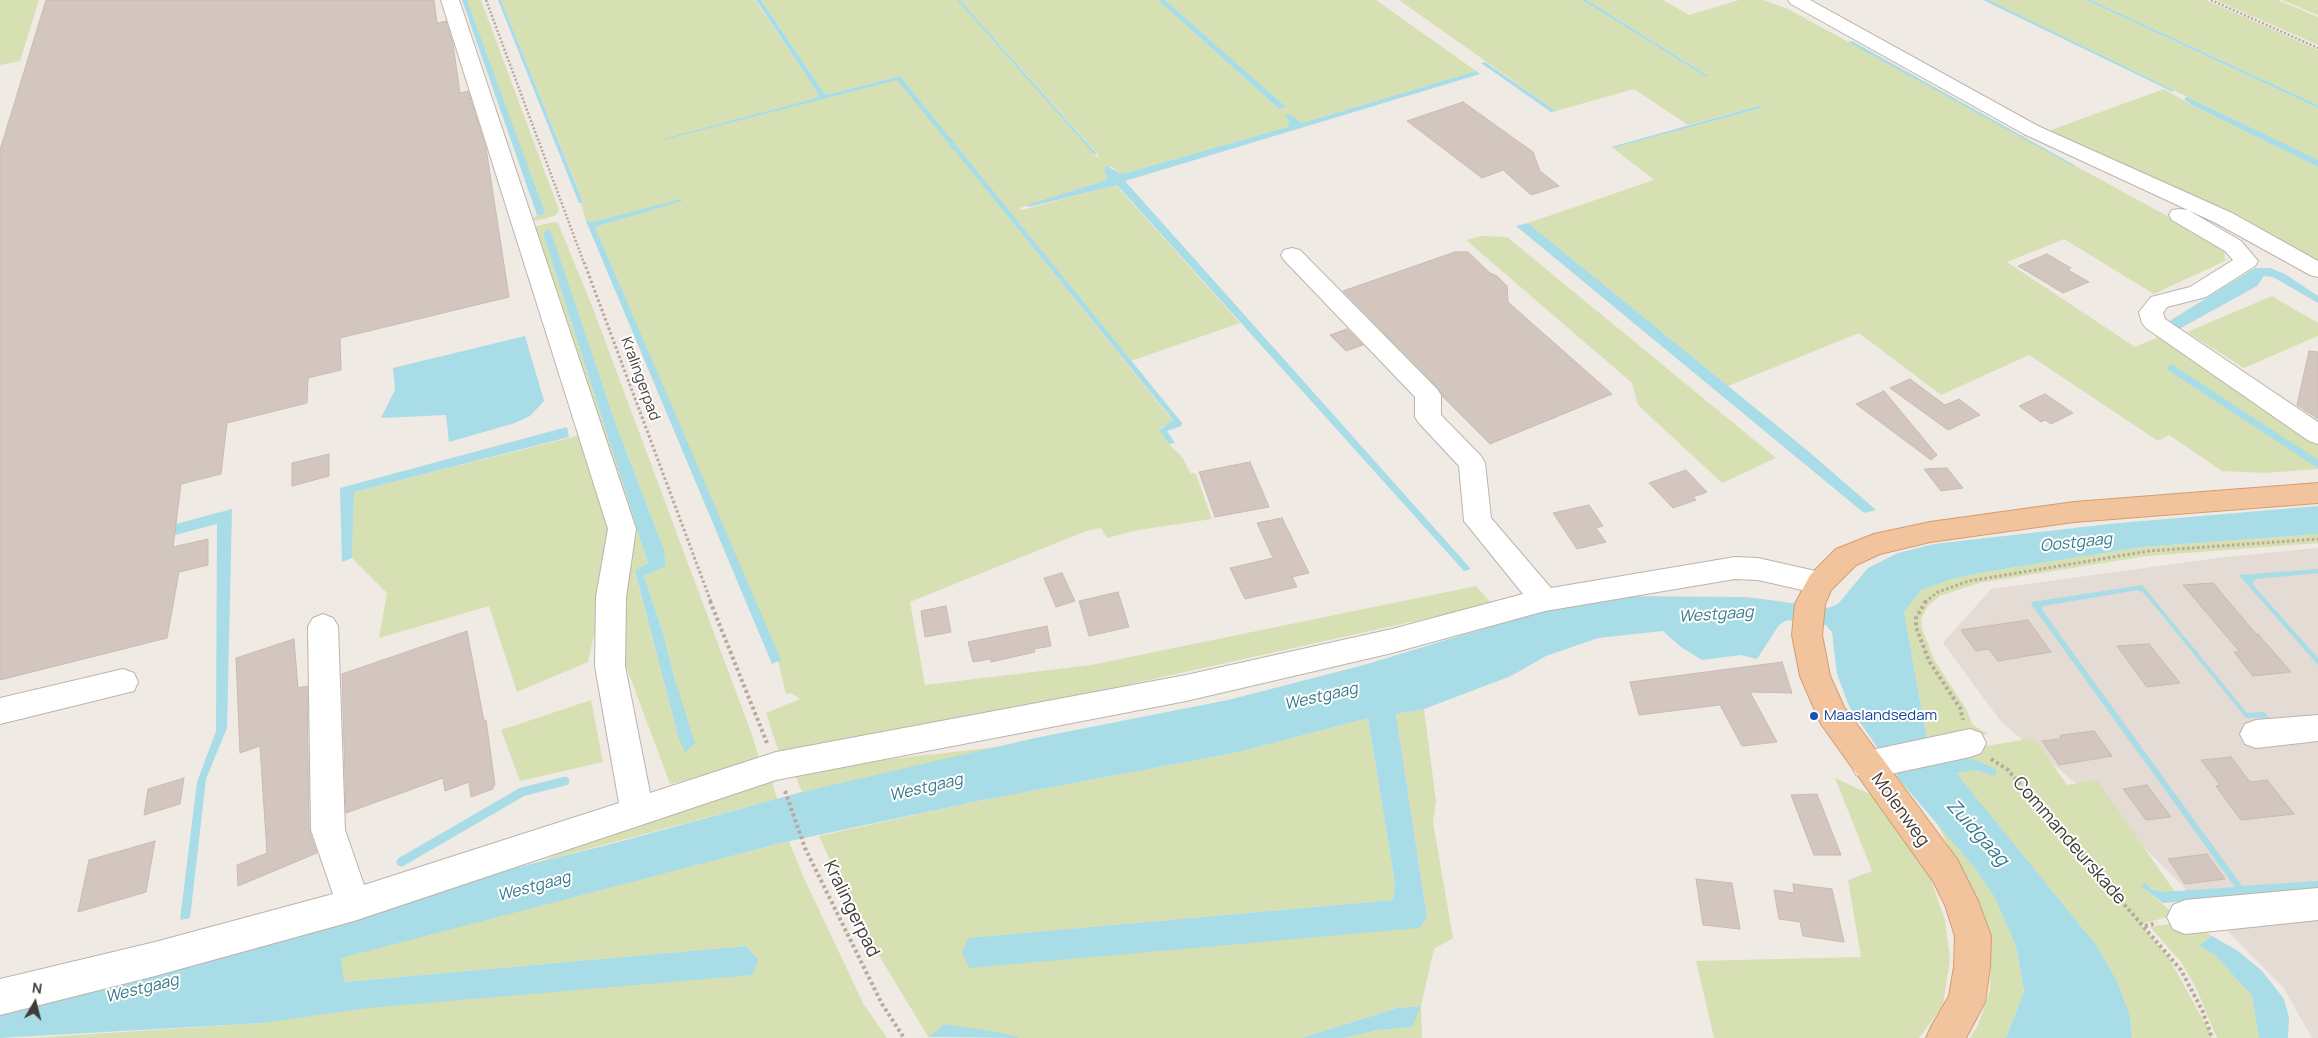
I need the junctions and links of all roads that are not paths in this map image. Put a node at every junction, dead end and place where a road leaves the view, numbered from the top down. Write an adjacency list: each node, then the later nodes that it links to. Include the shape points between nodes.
1 (450, 0): 17 (street, via 622,529 611,597 610,666)
2 (1797, 0): 3 (street)
3 (2031, 130): 5 (street, via 2224,218); 6 (street, via 2232,246 2247,261 2198,292 2159,302 2151,312 2154,324)
4 (1292, 255): 8 (street, via 1428,395 1428,417 1472,463 1478,521)
5 (2318, 270)
6 (2318, 435)
7 (2318, 493): 9 (main road, via 2074,512 1930,532 1874,545 1846,557)
8 (1545, 600): 9 (street, via 1735,568 1774,572); 17 (street, via 1392,641 779,777)
9 (1812, 607): 16 (main road, Molenweg, via 1815,676 1832,715)
10 (323, 626): 19 (street, via 328,830)
11 (123, 682): 12 (street)
12 (0, 711)
13 (2318, 728): 14 (street)
14 (2256, 734)
15 (1957, 746): 16 (street)
16 (1871, 765): 22 (main road, Molenweg, via 1945,870 1961,901 1972,936 1967,1002)
17 (637, 812): 19 (street)
18 (2318, 904): 20 (street)
19 (354, 906): 21 (street)
20 (2186, 917)
21 (0, 997)
22 (1945, 1038)

